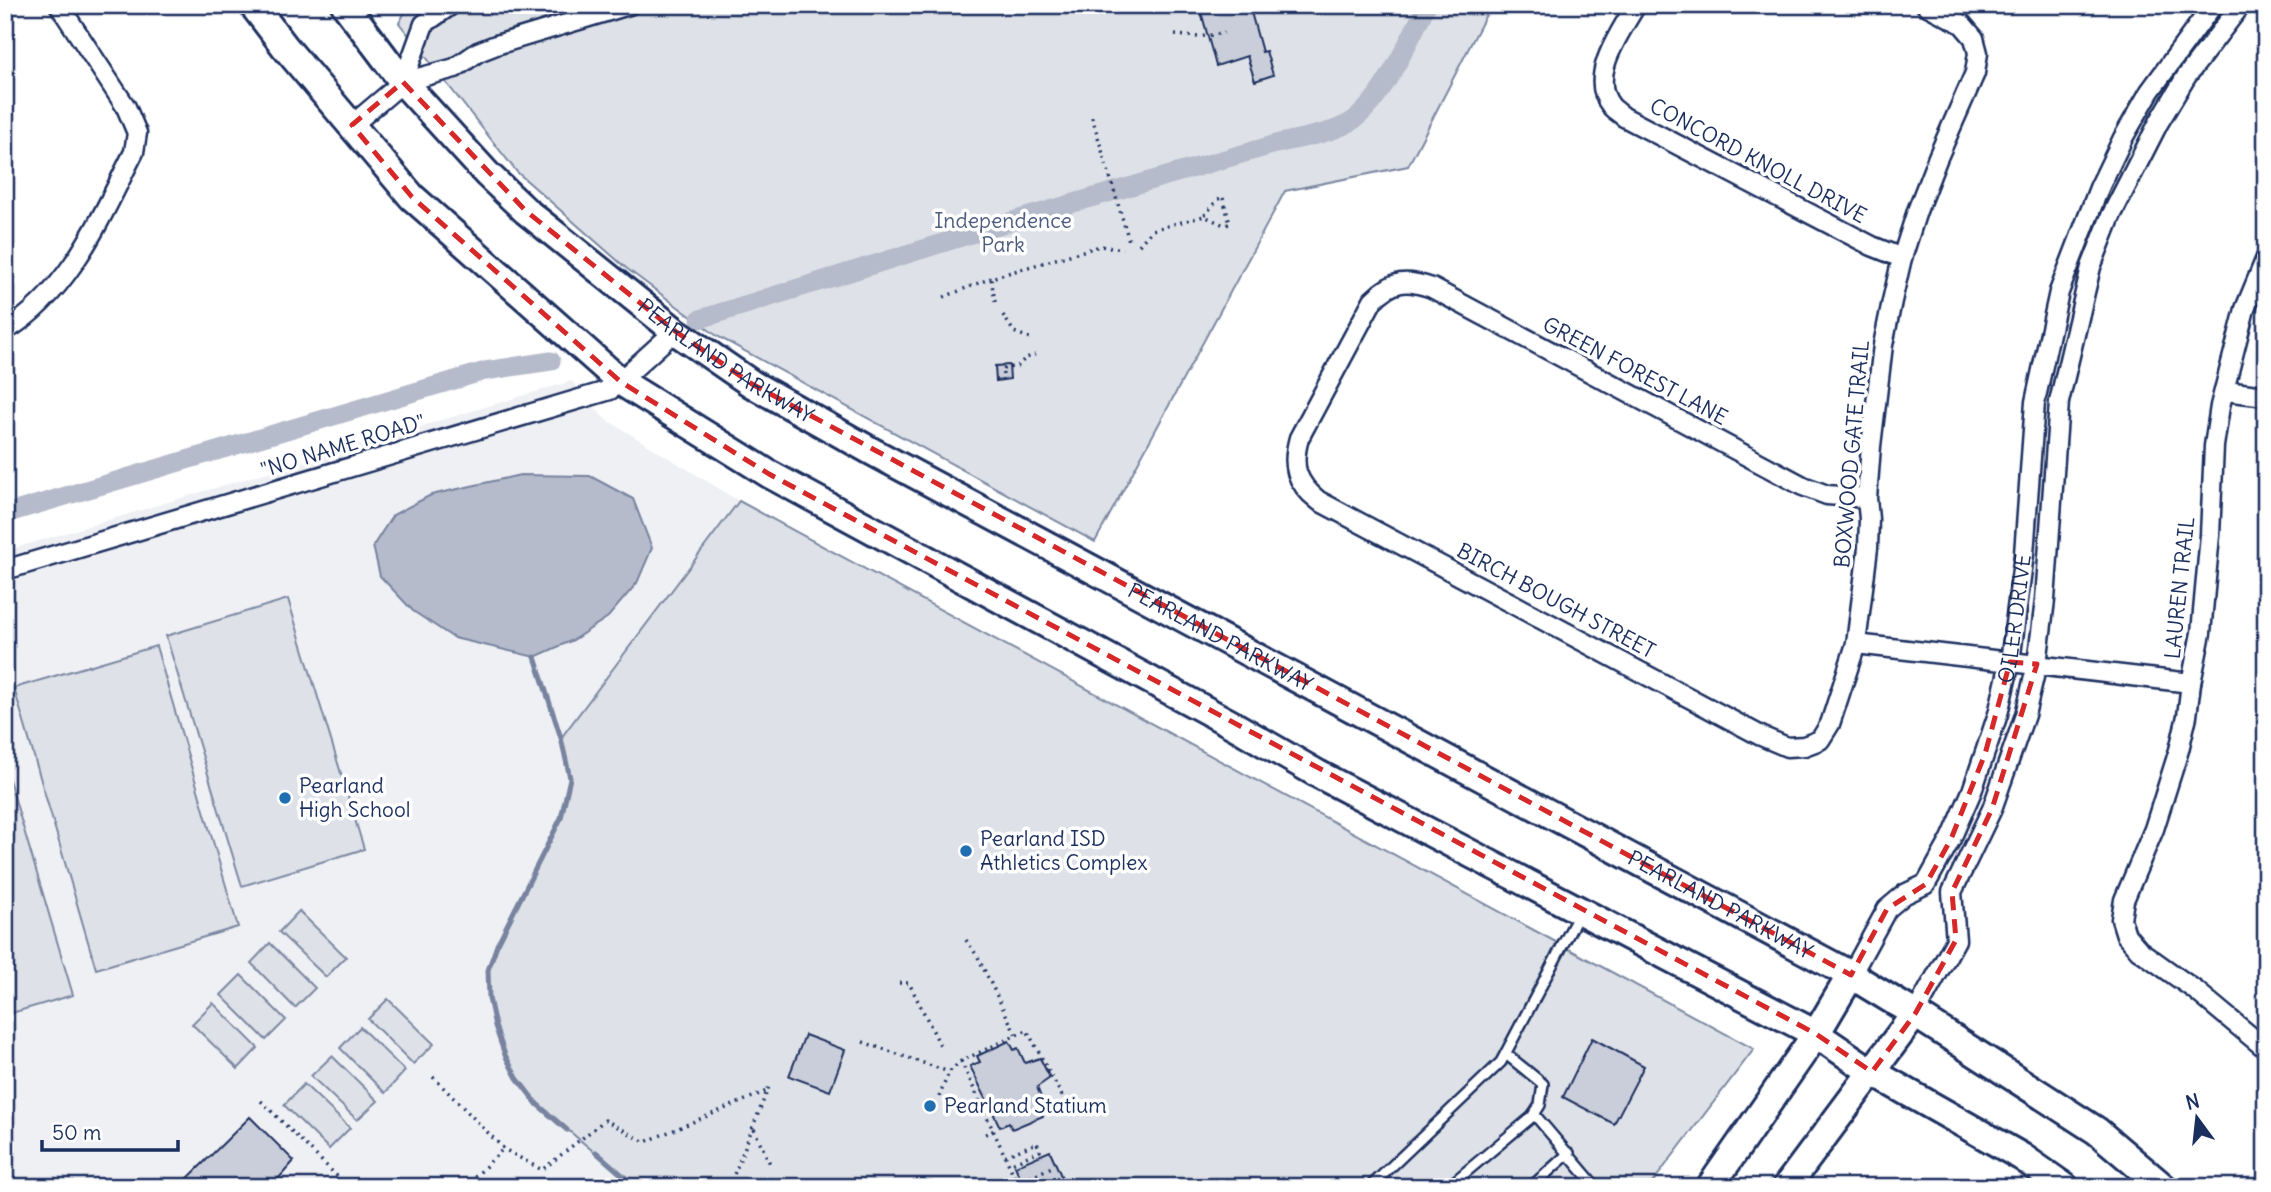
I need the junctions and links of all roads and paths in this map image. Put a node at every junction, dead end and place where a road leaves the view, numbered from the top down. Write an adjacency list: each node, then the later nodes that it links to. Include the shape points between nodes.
1 (58, 5): 25 (street, via 126,107 137,133 134,152 80,257 49,294)
2 (253, 5): 14 (main road)
3 (345, 5): 12 (main road, PEARLAND PARKWAY)
4 (451, 5): 12 (street, via 424,24)
5 (629, 5): 12 (street, via 513,39 478,52 456,68)
6 (1636, 5): 19 (street, CONCORD KNOLL DRIVE, via 1607,59 1604,91 1611,106 1624,117)
7 (1926, 5): 19 (street, BOXWOOD GATE TRAIL, via 1962,24 1974,38 1978,53 1975,73 1938,157)
8 (2213, 5): 37 (street, OILER DRIVE, via 2150,91 2123,138 2059,292 2035,402 2024,554)
9 (2241, 5): 38 (street, OILER DRIVE, via 2186,77 2159,122 2111,216 2091,267 2059,402)
10 (1224, 33): 11 (path)
11 (1175, 35)
12 (403, 82): 14 (street); 26 (main road, PEARLAND PARKWAY, via 526,211)
13 (1092, 117): 16 (path)
14 (352, 125): 30 (main road, via 412,197)
15 (1204, 216): 15 (path, via 1224,225 1230,224 1223,198); 17 (path, via 1152,230)
16 (1130, 244)
17 (1139, 245)
18 (1123, 250): 21 (path, via 1100,246)
19 (1902, 258): 34 (street, BOXWOOD GATE TRAIL, via 1883,345)
20 (2266, 258): 31 (street, LAUREN TRAIL, via 2245,309)
21 (991, 278): 22 (path); 23 (path)
22 (944, 297)
23 (995, 302)
24 (1003, 315): 27 (path, via 1014,332)
25 (5, 331)
26 (675, 331): 30 (street, "NO NAME ROAD"); 43 (main road, PEARLAND PARKWAY, via 752,384 873,452)
27 (1032, 339)
28 (1035, 355): 29 (path, via 1002,369)
29 (1003, 374)
30 (621, 382): 35 (street, "NO NAME ROAD", via 610,390); 41 (main road, via 769,474)
31 (2225, 391): 32 (street); 39 (street, LAUREN TRAIL, via 2214,446 2201,633)
32 (2266, 396)
33 (1298, 475): 34 (street, GREEN FOREST LANE, via 1294,456 1299,438 1373,300 1385,288 1408,282 1432,288 1803,486 1827,495); 40 (street, BIRCH BOUGH STREET, via 1319,500 1761,736 1787,747)
34 (1867, 498): 36 (street, BOXWOOD GATE TRAIL, via 1868,548)
35 (5, 570)
36 (1856, 644): 37 (street); 40 (street, BOXWOOD GATE TRAIL, via 1830,724 1820,740)
37 (2010, 662): 38 (street); 43 (street, OILER DRIVE, via 1985,754 1951,839 1926,884 1887,909)
38 (2037, 664): 39 (street); 45 (street, OILER DRIVE, via 1997,797 1952,892 1956,940)
39 (2191, 683): 50 (street, LAUREN TRAIL, via 2179,750 2121,919 2126,935 2139,950)
40 (1804, 746)
41 (1579, 912): 46 (main road); 51 (lane)
42 (966, 940): 47 (path)
43 (1851, 975): 45 (main road, PEARLAND PARKWAY); 46 (main road, OILER DRIVE)
44 (899, 983): 49 (path, via 909,983)
45 (1916, 1013): 54 (main road, OILER DRIVE); 82 (main road, PEARLAND PARKWAY, via 2096,1131)
46 (1816, 1034): 54 (main road); 79 (main road, OILER DRIVE)
47 (1016, 1035): 52 (path); 59 (path, via 1027,1030)
48 (863, 1042): 53 (path)
49 (940, 1045)
50 (2266, 1049)
51 (1506, 1054): 61 (lane, via 1543,1084); 75 (lane)
52 (961, 1060): 53 (path); 63 (path)
53 (950, 1072): 58 (path)
54 (1872, 1072): 80 (main road, OILER DRIVE); 81 (main road, via 2022,1157)
55 (433, 1077): 65 (path)
56 (770, 1084): 57 (path)
57 (767, 1091): 62 (path); 65 (path, via 645,1142 605,1121 542,1170)
58 (939, 1097)
59 (1063, 1098)
60 (261, 1101): 72 (path)
61 (1534, 1114): 66 (lane); 76 (lane)
62 (754, 1129): 69 (path); 74 (path)
63 (995, 1130): 64 (path); 67 (path)
64 (985, 1134)
65 (504, 1149): 73 (path)
66 (1569, 1153): 77 (lane); 78 (lane)
67 (1005, 1156): 68 (path); 68 (path, via 1037,1143 1040,1151)
68 (1009, 1164): 71 (path)
69 (771, 1166)
70 (1054, 1166): 71 (path)
71 (1018, 1185)
72 (348, 1187)
73 (465, 1187)
74 (729, 1187)
75 (1370, 1187)
76 (1448, 1187)
77 (1531, 1187)
78 (1595, 1187)
79 (1710, 1187)
80 (1786, 1187)
81 (2065, 1187)
82 (2164, 1187)

